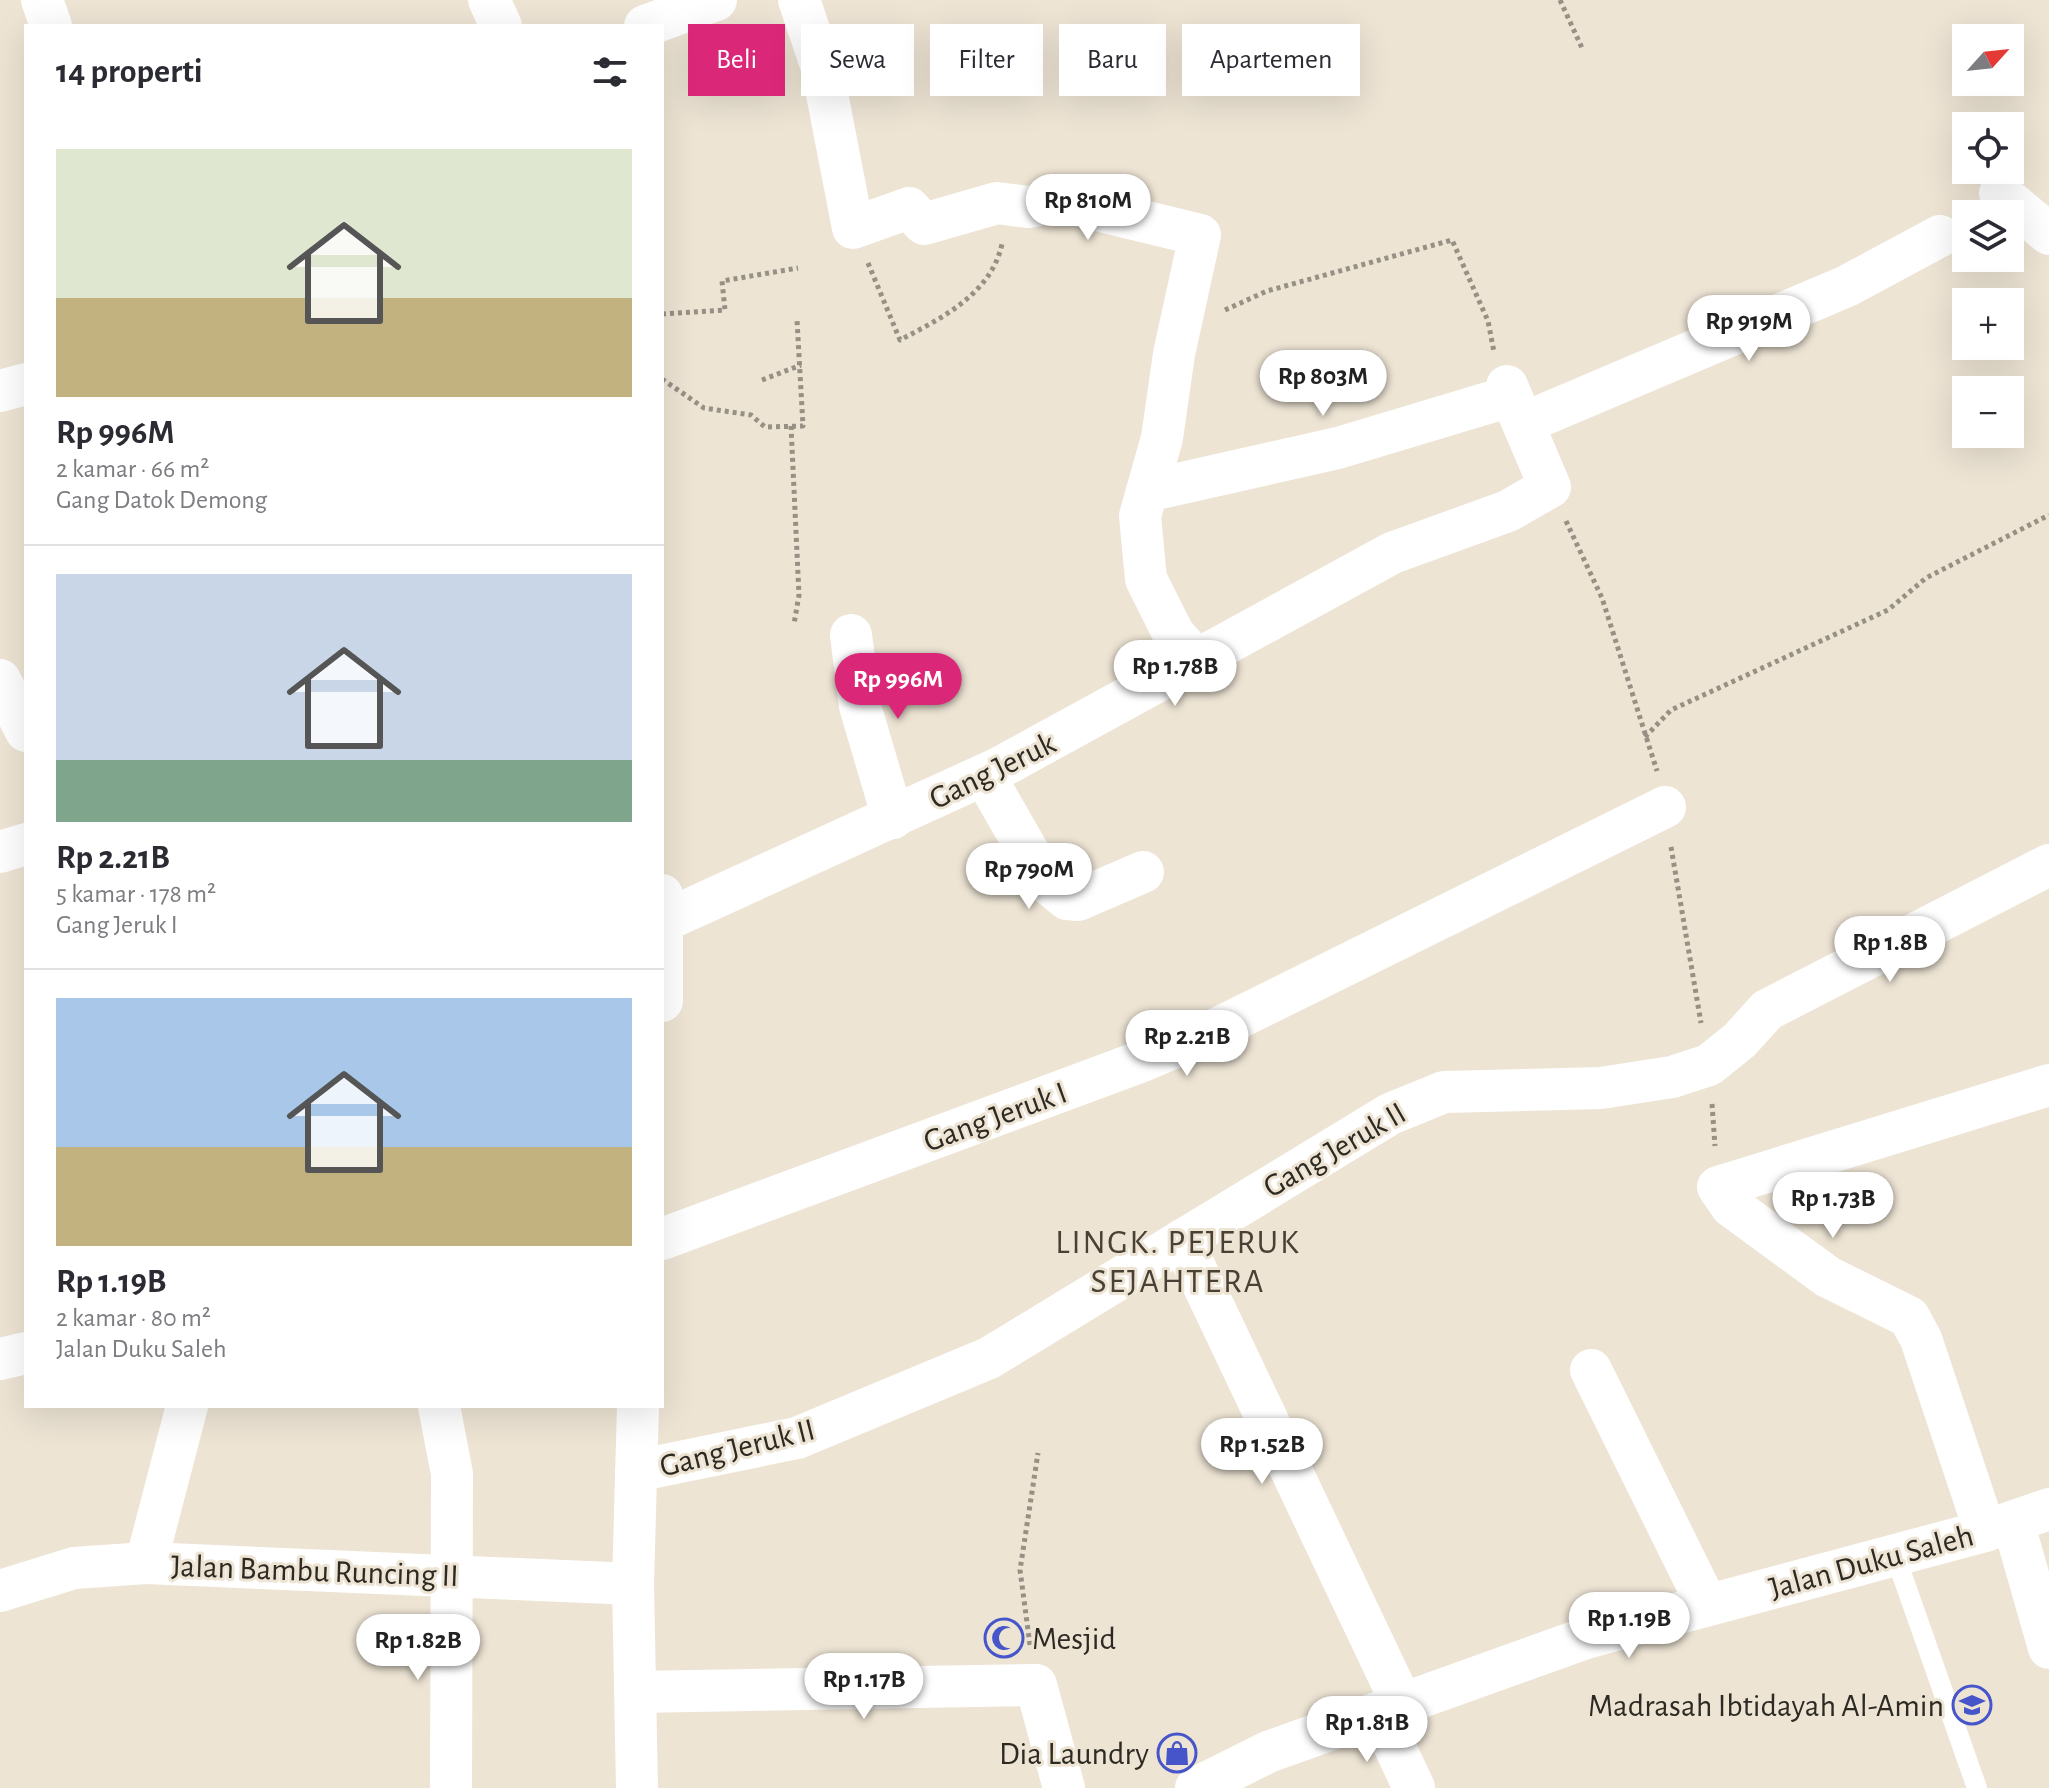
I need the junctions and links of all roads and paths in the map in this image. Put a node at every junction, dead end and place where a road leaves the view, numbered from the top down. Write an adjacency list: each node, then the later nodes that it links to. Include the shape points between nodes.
1 (42, 0): 6 (street)
2 (489, 0): 7 (street)
3 (716, 0): 8 (street)
4 (799, 0): 12 (street, via 822,68)
5 (1560, 0): 9 (path)
6 (50, 24)
7 (500, 24)
8 (650, 24)
9 (1582, 48)
10 (2000, 193): 13 (street)
11 (1010, 205): 12 (street, via 997,203 924,224 909,208); 12 (path, via 997,266 953,312 900,340); 17 (street, via 1060,201 1200,235)
12 (853, 228)
13 (2049, 234)
14 (1940, 236): 24 (street, via 1847,286)
15 (798, 268): 16 (path, via 722,281 725,310)
16 (664, 314)
17 (1182, 317): 24 (path, via 1220,312 1267,291 1452,240 1488,321); 26 (street, via 1162,438)
18 (797, 320): 19 (path)
19 (801, 365): 21 (path); 25 (path, via 803,426)
20 (664, 380): 25 (path, via 704,408 751,415 765,427)
21 (762, 380)
22 (24, 385): 23 (street)
23 (0, 391)
24 (1514, 402): 26 (street); 30 (street, Gang Jeruk, via 1550,487 1508,511 1392,553)
25 (791, 426): 28 (path, via 799,595)
26 (1147, 491): 30 (street, via 1140,516 1146,579 1173,633)
27 (2049, 515): 31 (path, via 1926,578 1888,610 1671,710)
28 (794, 624)
29 (851, 635): 34 (street, via 860,706)
30 (1195, 658): 32 (street, Gang Jeruk)
31 (1645, 737)
32 (984, 775): 34 (street, Gang Jeruk); 38 (street, via 1057,893 1078,900)
33 (1665, 807): 41 (street, Gang Jeruk I, via 1157,1055)
34 (893, 818): 39 (street, Gang Jeruk)
35 (24, 845): 36 (street)
36 (0, 852)
37 (2049, 865): 42 (street, Gang Jeruk II, via 1767,1010 1709,1065 1672,1077 1601,1088 1444,1092 1421,1099)
38 (1143, 872)
39 (664, 908)
40 (2049, 1085): 51 (street, via 1718,1187 1731,1206 1828,1277 1909,1317)
41 (664, 1238)
42 (1182, 1240): 50 (street, Gang Jeruk II, via 989,1358 797,1438); 61 (street)
43 (24, 1353): 44 (street)
44 (0, 1359)
45 (1591, 1370): 57 (street)
46 (186, 1408): 53 (street)
47 (439, 1408): 54 (street, via 452,1474)
48 (638, 1408): 50 (street)
49 (1038, 1453): 59 (path, via 1020,1570)
50 (636, 1471): 55 (street)
51 (2016, 1521): 52 (street, Jalan Duku Saleh); 58 (street)
52 (1895, 1555): 57 (street, Jalan Duku Saleh); 67 (lane)
53 (146, 1563): 54 (street, Jalan Bambu Runcing II); 56 (street, Jalan Bambu Runcing II, via 74,1568)
54 (451, 1576): 55 (street, Jalan Bambu Runcing II); 62 (street)
55 (633, 1584): 60 (street)
56 (0, 1591)
57 (1707, 1605): 61 (street, Jalan Duku Saleh, via 1586,1638)
58 (2049, 1648)
59 (1036, 1685): 60 (street); 64 (street)
60 (636, 1692): 63 (street)
61 (1390, 1708): 65 (street, Jalan Duku Saleh, via 1268,1752); 66 (street)
62 (451, 1788)
63 (637, 1788)
64 (1064, 1788)
65 (1196, 1788)
66 (1414, 1788)
67 (1977, 1788)

